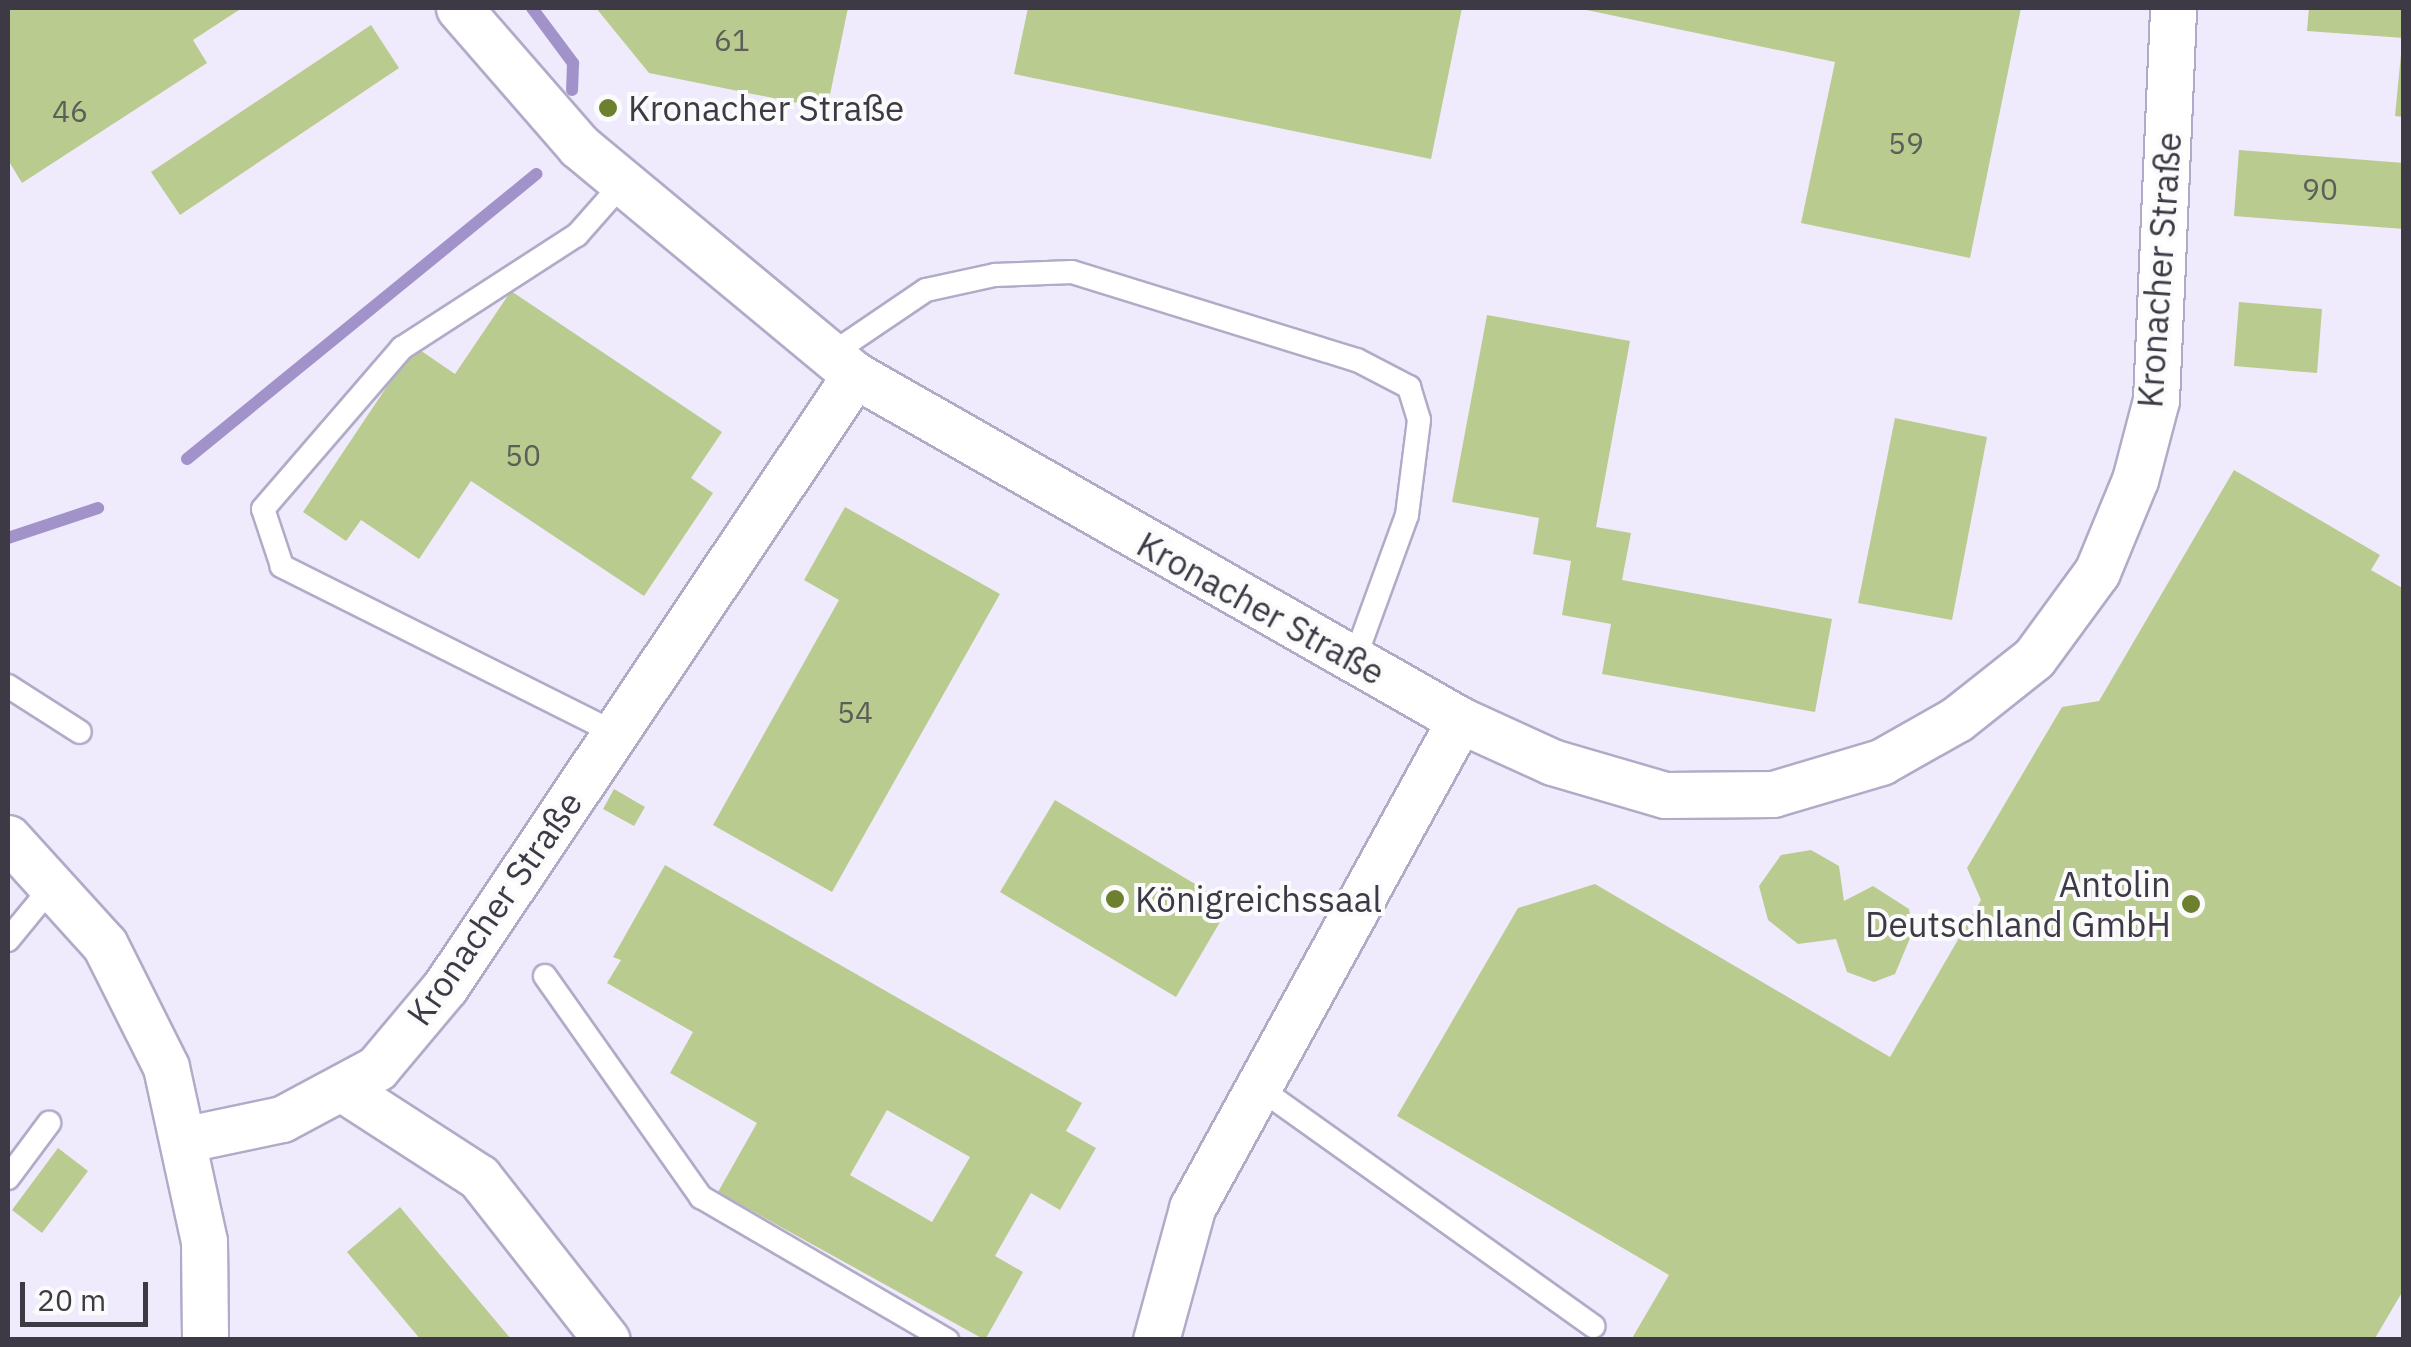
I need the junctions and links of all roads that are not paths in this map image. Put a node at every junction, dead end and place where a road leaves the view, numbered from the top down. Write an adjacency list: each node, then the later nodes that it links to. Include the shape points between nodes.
1 (459, 8): 3 (street, Kronacher Straße, via 524,87)
2 (2174, 8): 7 (street, Kronacher Straße, via 2156,400 2135,480 2097,572 2034,658 1957,719 1881,762 1773,794 1665,795 1552,762)
3 (622, 184): 4 (street, Kronacher Straße); 9 (lane, via 577,235 402,348 263,509 282,566)
4 (843, 365): 5 (street, Kronacher Straße); 5 (lane, via 926,290 995,275 1072,272 1357,360 1409,386 1418,420 1408,515); 9 (street, Kronacher Straße)
5 (1354, 661): 7 (street, Kronacher Straße)
6 (8, 686): 8 (lane)
7 (1460, 720): 14 (street)
8 (80, 732)
9 (615, 733): 15 (street, Kronacher Straße, via 445,987 377,1068)
10 (8, 838): 11 (street)
11 (54, 884): 12 (lane); 17 (street, via 140,1003)
12 (8, 940)
13 (545, 976): 22 (lane, via 701,1197)
14 (1258, 1087): 19 (lane); 23 (street, via 1192,1208)
15 (346, 1091): 17 (street, Kronacher Straße, via 282,1119); 21 (street, via 479,1176)
16 (49, 1123): 18 (lane)
17 (187, 1139): 20 (street, via 204,1241)
18 (8, 1178)
19 (1593, 1326)
20 (204, 1340)
21 (607, 1340)
22 (947, 1340)
23 (1156, 1340)

